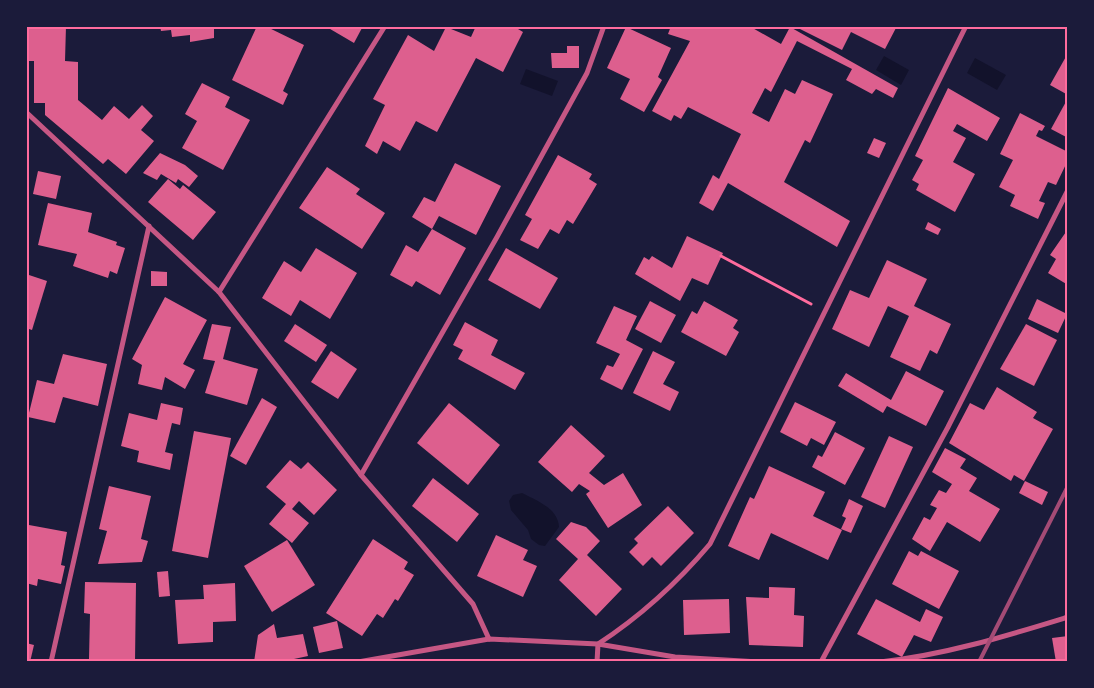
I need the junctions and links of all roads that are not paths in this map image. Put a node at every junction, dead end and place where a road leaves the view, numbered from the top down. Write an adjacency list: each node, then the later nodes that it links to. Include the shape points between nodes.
1 (385, 26): 7 (street)
2 (604, 26): 8 (street, via 582,82)
3 (966, 26): 11 (street, via 710,544 683,576 637,618)
4 (26, 112): 6 (street)
5 (1068, 190): 16 (street, via 948,426)
6 (149, 226): 7 (street); 13 (street)
7 (219, 292): 8 (street)
8 (361, 475): 10 (street, via 473,604)
9 (1068, 617): 17 (street, via 990,641)
10 (489, 639): 11 (street); 14 (street)
11 (598, 644): 12 (street); 15 (street, via 675,657)
12 (597, 661)
13 (52, 662)
14 (358, 662)
15 (759, 662)
16 (821, 662)
17 (880, 662)

